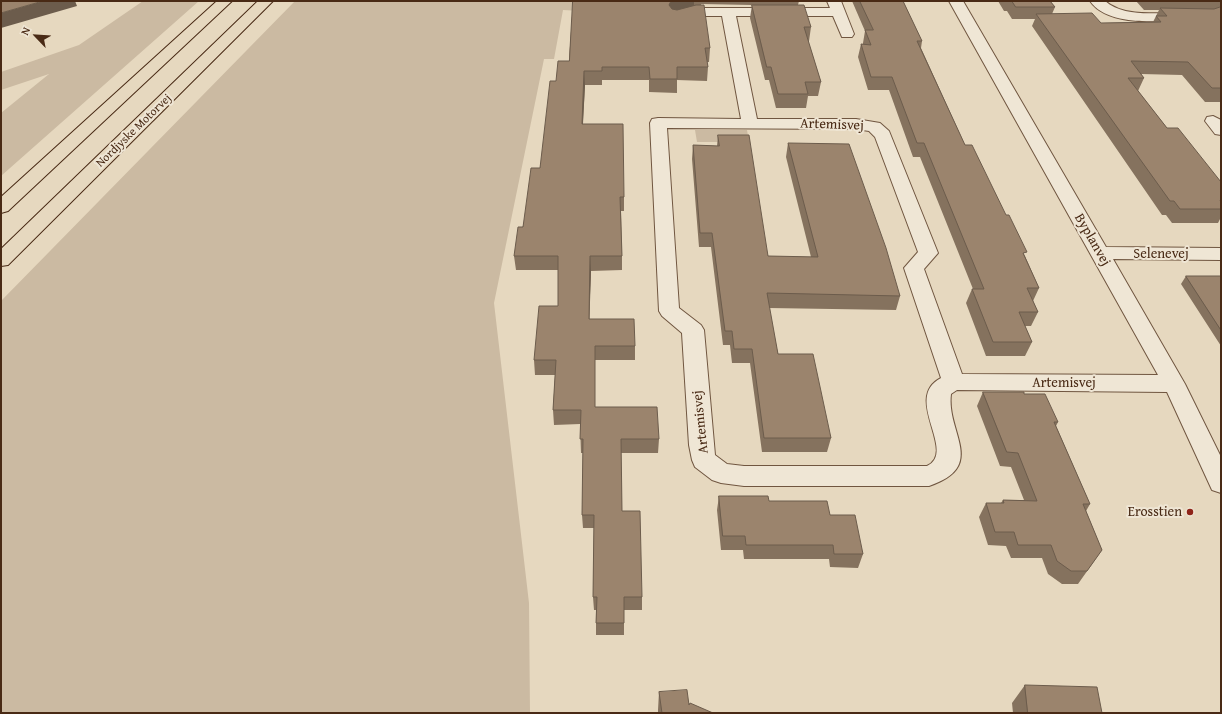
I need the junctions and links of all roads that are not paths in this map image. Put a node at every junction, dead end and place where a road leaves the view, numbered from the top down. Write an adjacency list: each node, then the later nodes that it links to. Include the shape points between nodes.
1 (225, 1): 11 (highway)
2 (266, 1): 14 (highway, Nordjyske Motorvej)
3 (956, 1): 12 (street, Byplanvej)
4 (1097, 1): 7 (street, via 1109,12 1120,15)
5 (837, 6): 6 (street); 9 (street)
6 (728, 12): 8 (street, via 694,12); 10 (street)
7 (1200, 16)
8 (677, 17)
9 (847, 34)
10 (750, 124): 15 (street, Artemisvej, via 856,124 874,127 883,135 928,253 914,268); 15 (street, Artemisvej, via 656,118 669,311 693,330 704,460 721,473 744,476 929,476 942,470 949,459 948,443 938,404 940,389)
11 (1, 207)
12 (1100, 254): 13 (street, Selenevej); 16 (street, Byplanvej)
13 (1221, 254)
14 (1, 260)
15 (954, 382): 16 (street, Artemisvej)
16 (1174, 384): 17 (street, Byplanvej)
17 (1221, 483)

